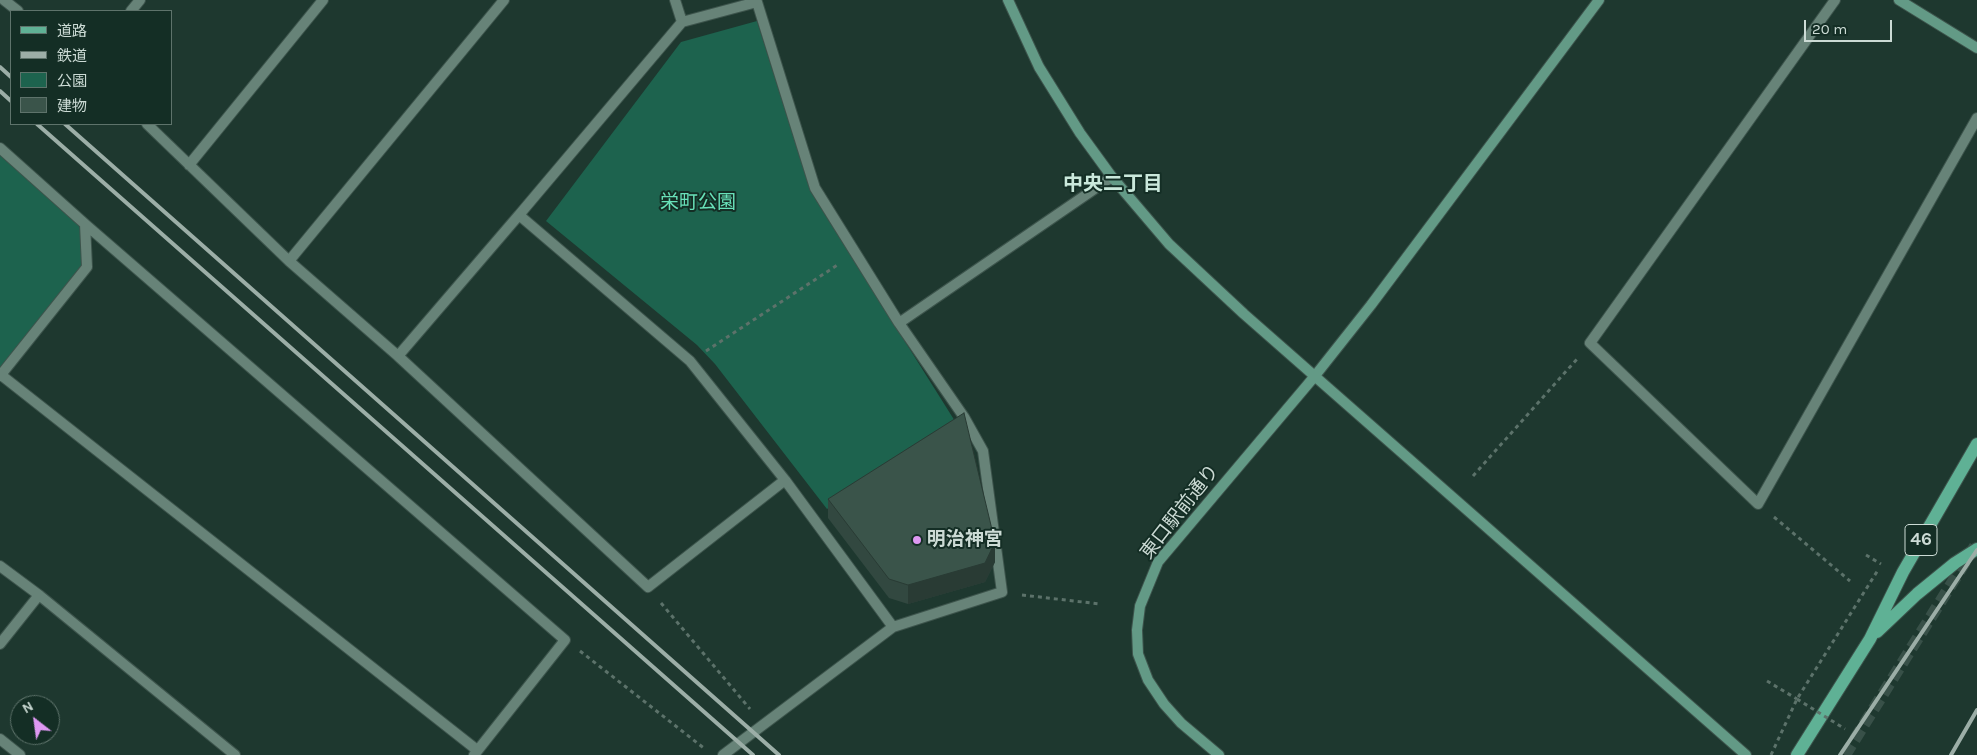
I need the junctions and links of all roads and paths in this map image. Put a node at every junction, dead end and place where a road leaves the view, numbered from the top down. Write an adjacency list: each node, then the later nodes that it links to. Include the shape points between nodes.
1 (4, 0): 11 (street)
2 (140, 0): 12 (street)
3 (323, 0): 18 (street)
4 (504, 0): 23 (street)
5 (675, 0): 13 (street)
6 (1008, 0): 19 (street, via 1039,67 1080,133)
7 (1599, 0): 29 (street, 東口駅前通り)
8 (1834, 0): 25 (street)
9 (1899, 0): 14 (street)
10 (761, 1): 13 (street); 22 (street, via 815,188)
11 (17, 10)
12 (132, 10)
13 (682, 22): 20 (street)
14 (1977, 48)
15 (1977, 118): 33 (street)
16 (148, 125): 18 (street)
17 (0, 148): 21 (street)
18 (189, 165): 23 (street)
19 (1112, 176): 24 (street); 29 (street, via 1169,244)
20 (519, 215): 26 (street); 27 (street)
21 (85, 224): 28 (street, via 86,267); 44 (street)
22 (856, 253): 24 (street); 27 (path)
23 (289, 261): 26 (street)
24 (899, 323): 39 (street, via 964,417 983,451)
25 (1590, 343): 31 (path); 33 (street)
26 (398, 356): 38 (street)
27 (690, 361): 32 (street)
28 (0, 376): 51 (street)
29 (1314, 377): 56 (street, 東口駅前通り, via 1158,562 1140,606 1138,654 1148,680 1181,723); 57 (street)
30 (1977, 444): 43 (main road, 46, via 1903,572)
31 (1473, 476)
32 (785, 480): 38 (street); 42 (street)
33 (1758, 504): 37 (path)
34 (1977, 549): 43 (main road, 46, via 1917,594)
35 (1866, 554): 47 (path, via 1882,564)
36 (0, 566): 40 (street)
37 (1850, 581)
38 (648, 587): 48 (path)
39 (1002, 592): 41 (path); 42 (street)
40 (39, 596): 45 (street); 53 (street)
41 (1100, 604)
42 (893, 627): 48 (street)
43 (1870, 639): 59 (main road, 46)
44 (565, 640): 51 (street); 54 (path)
45 (0, 644)
46 (1767, 682): 47 (path)
47 (1797, 699): 49 (path, bridge); 58 (path)
48 (763, 724): 55 (street)
49 (1845, 729)
50 (0, 738): 52 (street)
51 (476, 753)
52 (20, 755)
53 (235, 755)
54 (712, 755)
55 (722, 755)
56 (1219, 755)
57 (1746, 755)
58 (1771, 755)
59 (1797, 755)

